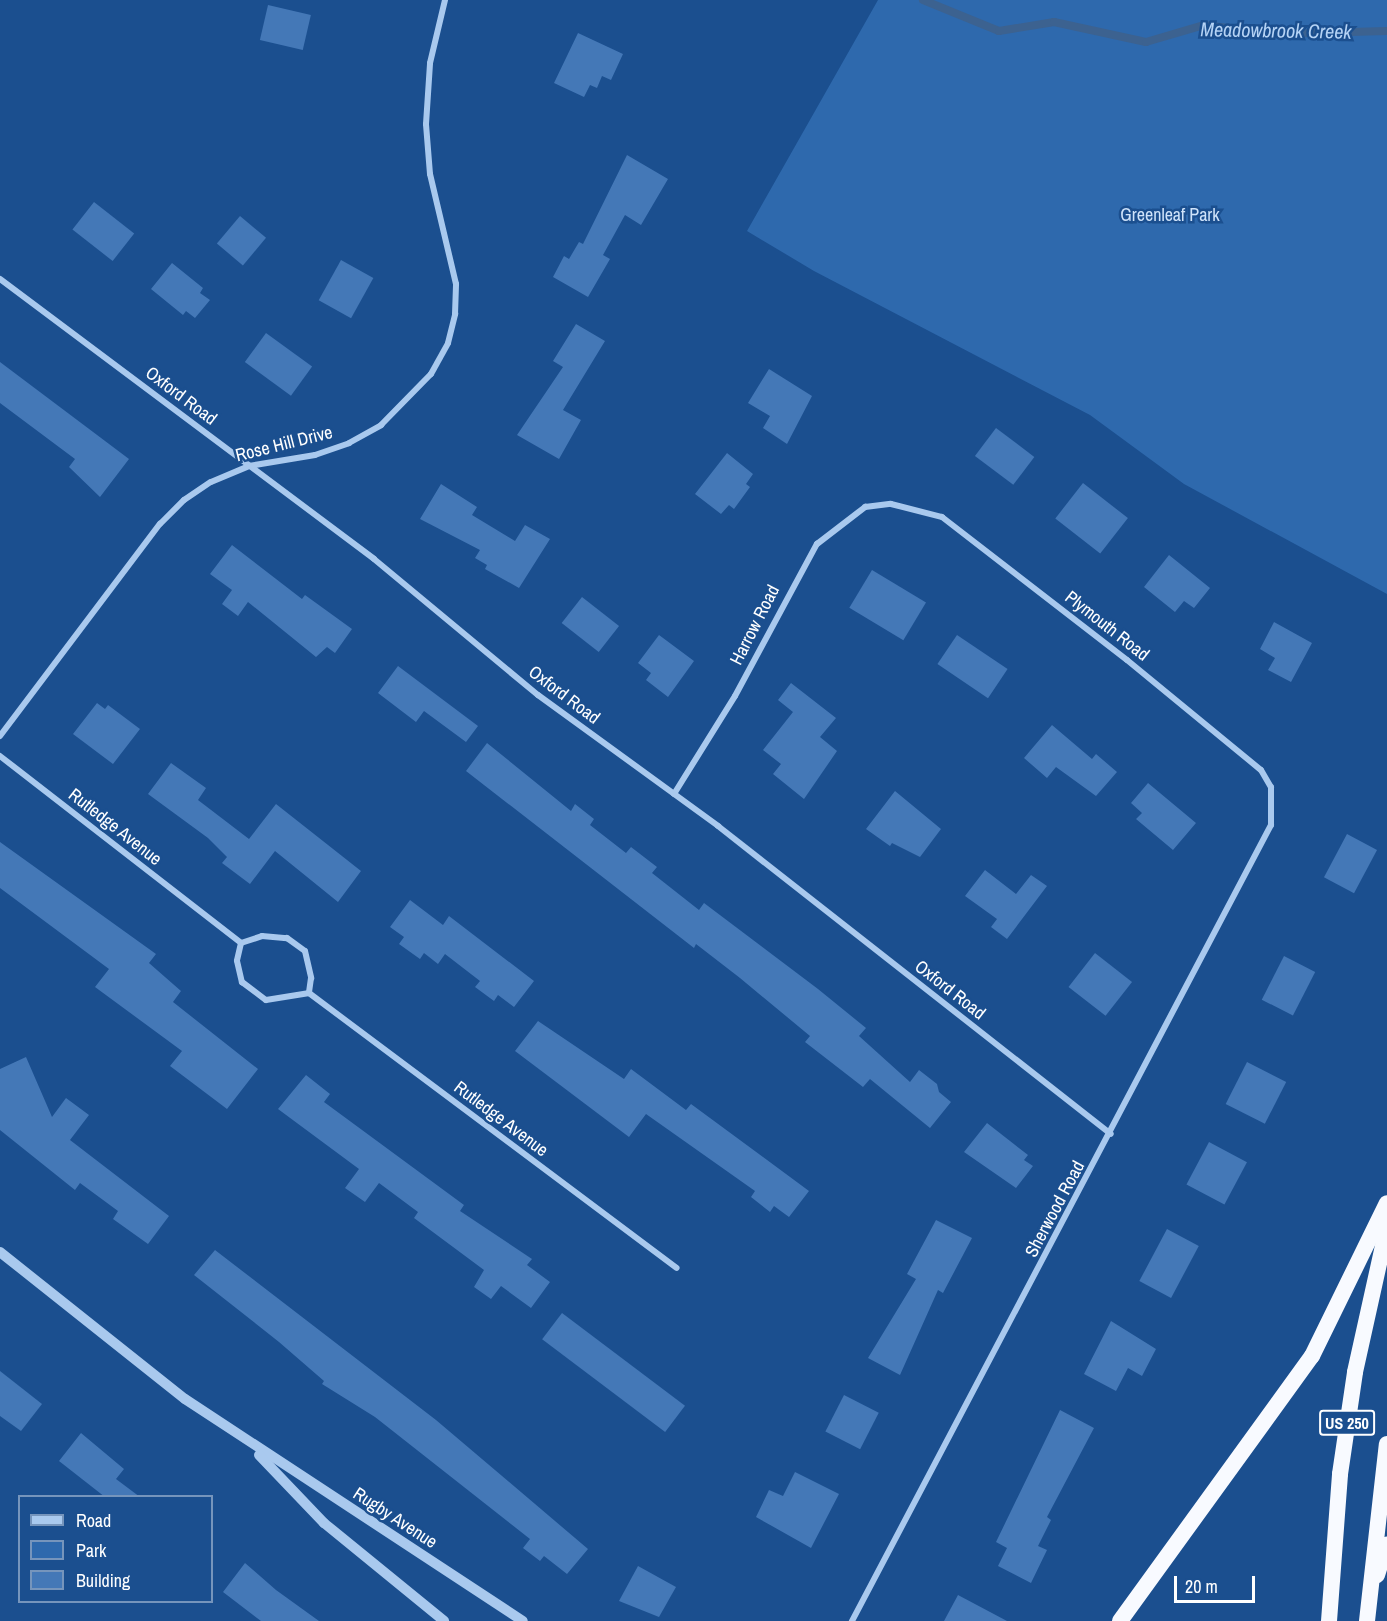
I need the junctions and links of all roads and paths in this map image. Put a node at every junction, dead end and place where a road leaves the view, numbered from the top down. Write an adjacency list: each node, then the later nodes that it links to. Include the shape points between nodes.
1 (445, 0): 3 (street, Rose Hill Drive, via 430,63 426,124 430,174 456,284 448,343 424,382 381,425 315,455)
2 (0, 279): 3 (street, Oxford Road)
3 (249, 466): 5 (street, Rose Hill Drive, via 211,482 160,524); 7 (street, Oxford Road, via 374,559 538,695)
4 (891, 504): 7 (street, Harrow Road, via 865,507 817,544 735,696); 8 (street, Plymouth Road, via 942,517 1127,660 1261,770)
5 (0, 736)
6 (0, 756): 9 (street, Rutledge Avenue)
7 (674, 794): 11 (street, Oxford Road)
8 (1275, 806): 11 (street, Sherwood Road, via 1271,825)
9 (241, 943): 10 (street, via 262,936 287,938 305,951 311,978); 10 (street, via 237,961 242,982 266,1000)
10 (309, 993): 15 (street, Rutledge Avenue)
11 (1111, 1134): 22 (street, Sherwood Road)
12 (1387, 1203): 23 (highway, via 1312,1356)
13 (1387, 1228): 24 (highway, US 250, via 1355,1372 1340,1474)
14 (0, 1252): 16 (street, Rugby Avenue, via 185,1399)
15 (676, 1268)
16 (249, 1443): 20 (street, Rugby Avenue, via 324,1523); 21 (street, Rugby Avenue)
17 (1387, 1444): 19 (highway, US 250)
18 (1387, 1545): 19 (highway)
19 (1368, 1599): 25 (highway, US 250)
20 (444, 1621)
21 (523, 1621)
22 (852, 1621)
23 (1120, 1621)
24 (1329, 1621)
25 (1367, 1621)

